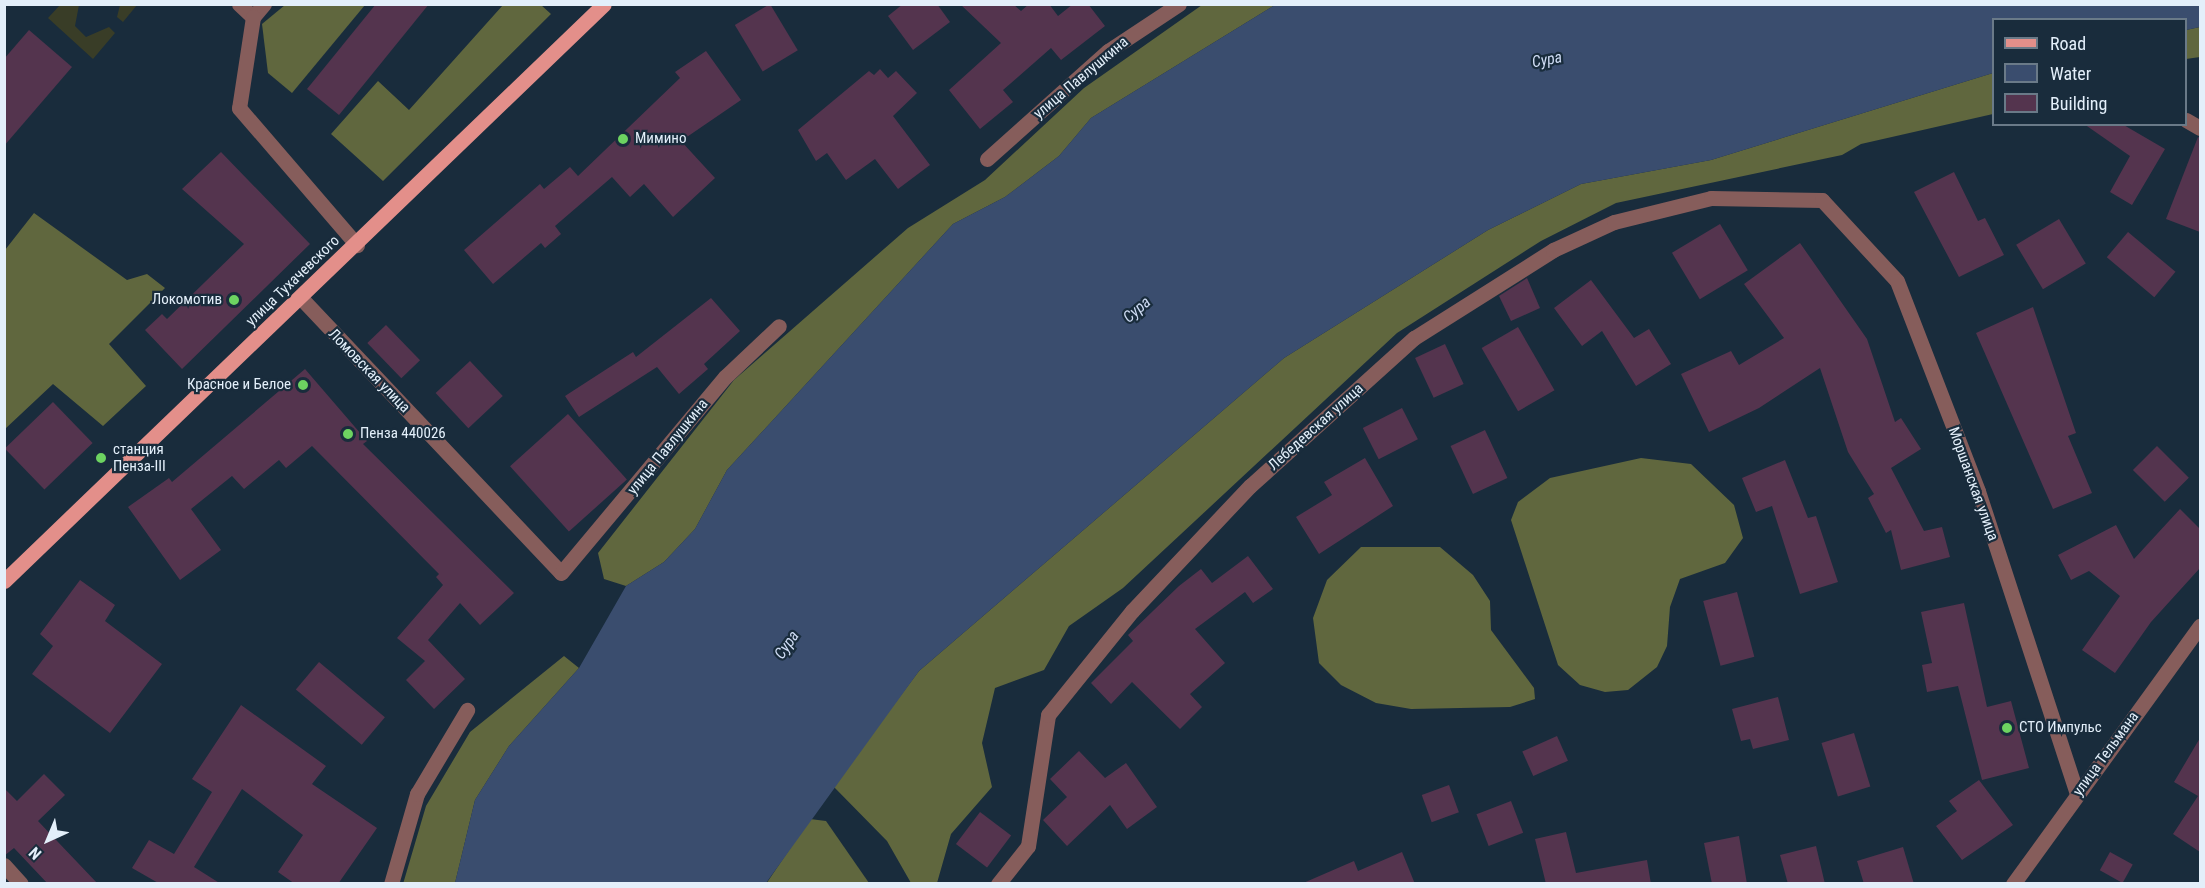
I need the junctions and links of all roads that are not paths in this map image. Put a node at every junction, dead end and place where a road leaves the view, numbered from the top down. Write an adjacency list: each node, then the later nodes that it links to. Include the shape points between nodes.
1 (239, 4): 5 (street)
2 (264, 4): 5 (street)
3 (604, 4): 8 (main road, улица Тухачевского)
4 (1179, 4): 6 (street, улица Павлушкина, via 1108,51)
5 (254, 17): 8 (street, via 239,108)
6 (987, 159)
7 (1822, 200): 15 (street, Моршанская улица, via 1897,281 1978,491); 19 (street, Лебедевская улица, via 1711,198 1614,222 1553,250 1414,338 1250,486 1132,611 1048,715 1028,846)
8 (357, 245): 9 (main road, улица Тухачевского)
9 (301, 298): 11 (street, Ломовская улица); 12 (main road, улица Тухачевского)
10 (779, 326): 11 (street, улица Павлушкина, via 725,377)
11 (561, 573)
12 (4, 581)
13 (2200, 626): 15 (street, улица Тельмана)
14 (467, 710): 18 (street, via 417,794)
15 (2077, 794): 20 (street, улица Тельмана)
16 (4, 866): 17 (street)
17 (21, 884)
18 (391, 884)
19 (998, 884)
20 (2013, 884)

